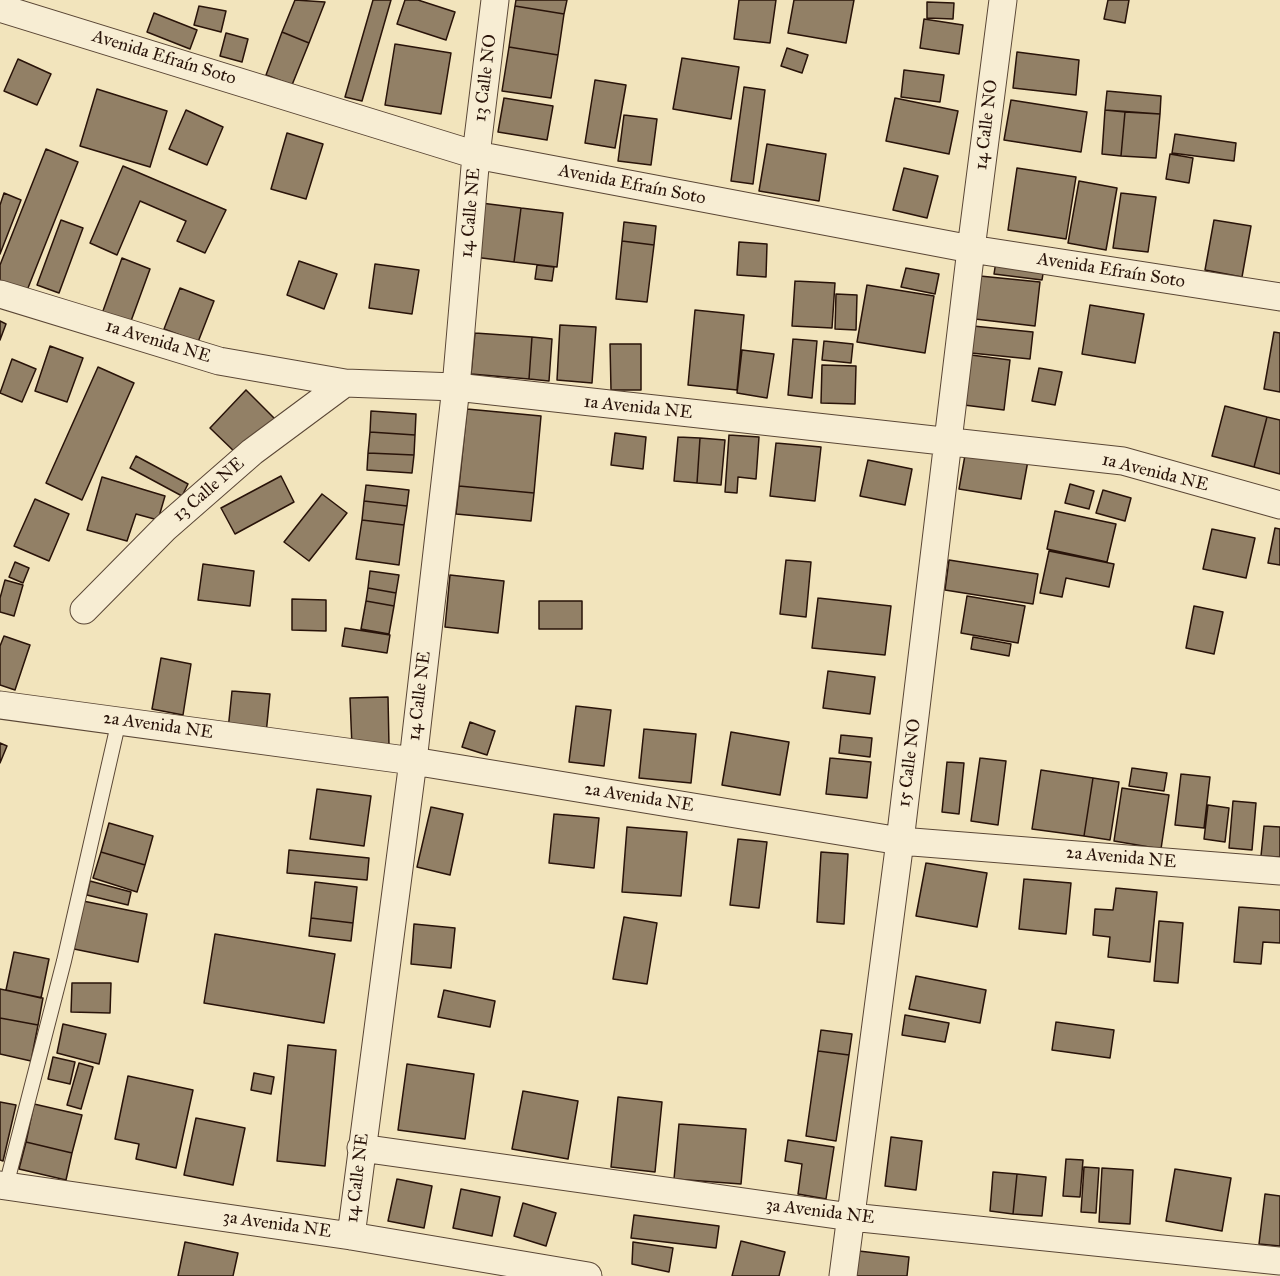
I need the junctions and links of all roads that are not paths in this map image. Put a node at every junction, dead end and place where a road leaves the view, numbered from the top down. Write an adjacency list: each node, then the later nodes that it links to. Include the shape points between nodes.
1 (495, 0): 4 (street, 13 Calle NO)
2 (1003, 0): 5 (street, 14 Calle NO)
3 (0, 8): 4 (street, Avenida Efraín Soto)
4 (476, 155): 5 (street, Avenida Efraín Soto); 9 (street, 14 Calle NE)
5 (971, 249): 7 (street, Avenida Efraín Soto); 10 (street, 15 Calle NO)
6 (0, 294): 8 (street, 1a Avenida NE, via 219,361)
7 (1280, 297)
8 (345, 383): 9 (street, 1a Avenida NE); 12 (street, 13 Calle NE, via 252,452 165,528)
9 (456, 387): 10 (street, 1a Avenida NE); 15 (street, 14 Calle NE)
10 (949, 442): 11 (street, 1a Avenida NE, via 1123,461); 16 (street, 15 Calle NO)
11 (1280, 505)
12 (84, 610)
13 (0, 705): 14 (street, 2a Avenida NE)
14 (119, 720): 15 (street, 2a Avenida NE); 19 (lane, via 64,961)
15 (413, 761): 16 (street, 2a Avenida NE); 18 (street, 14 Calle NE)
16 (900, 841): 17 (street, 2a Avenida NE); 20 (street, 15 Calle NO)
17 (1280, 871)
18 (361, 1148): 20 (street, 3a Avenida NE); 21 (street, 14 Calle NE)
19 (3, 1185): 21 (street, 3a Avenida NE)
20 (851, 1217): 22 (street, 3a Avenida NE); 24 (street, 15 Calle NO)
21 (351, 1236): 23 (street, 3a Avenida NE)
22 (1280, 1261)
23 (588, 1276)
24 (843, 1276)

